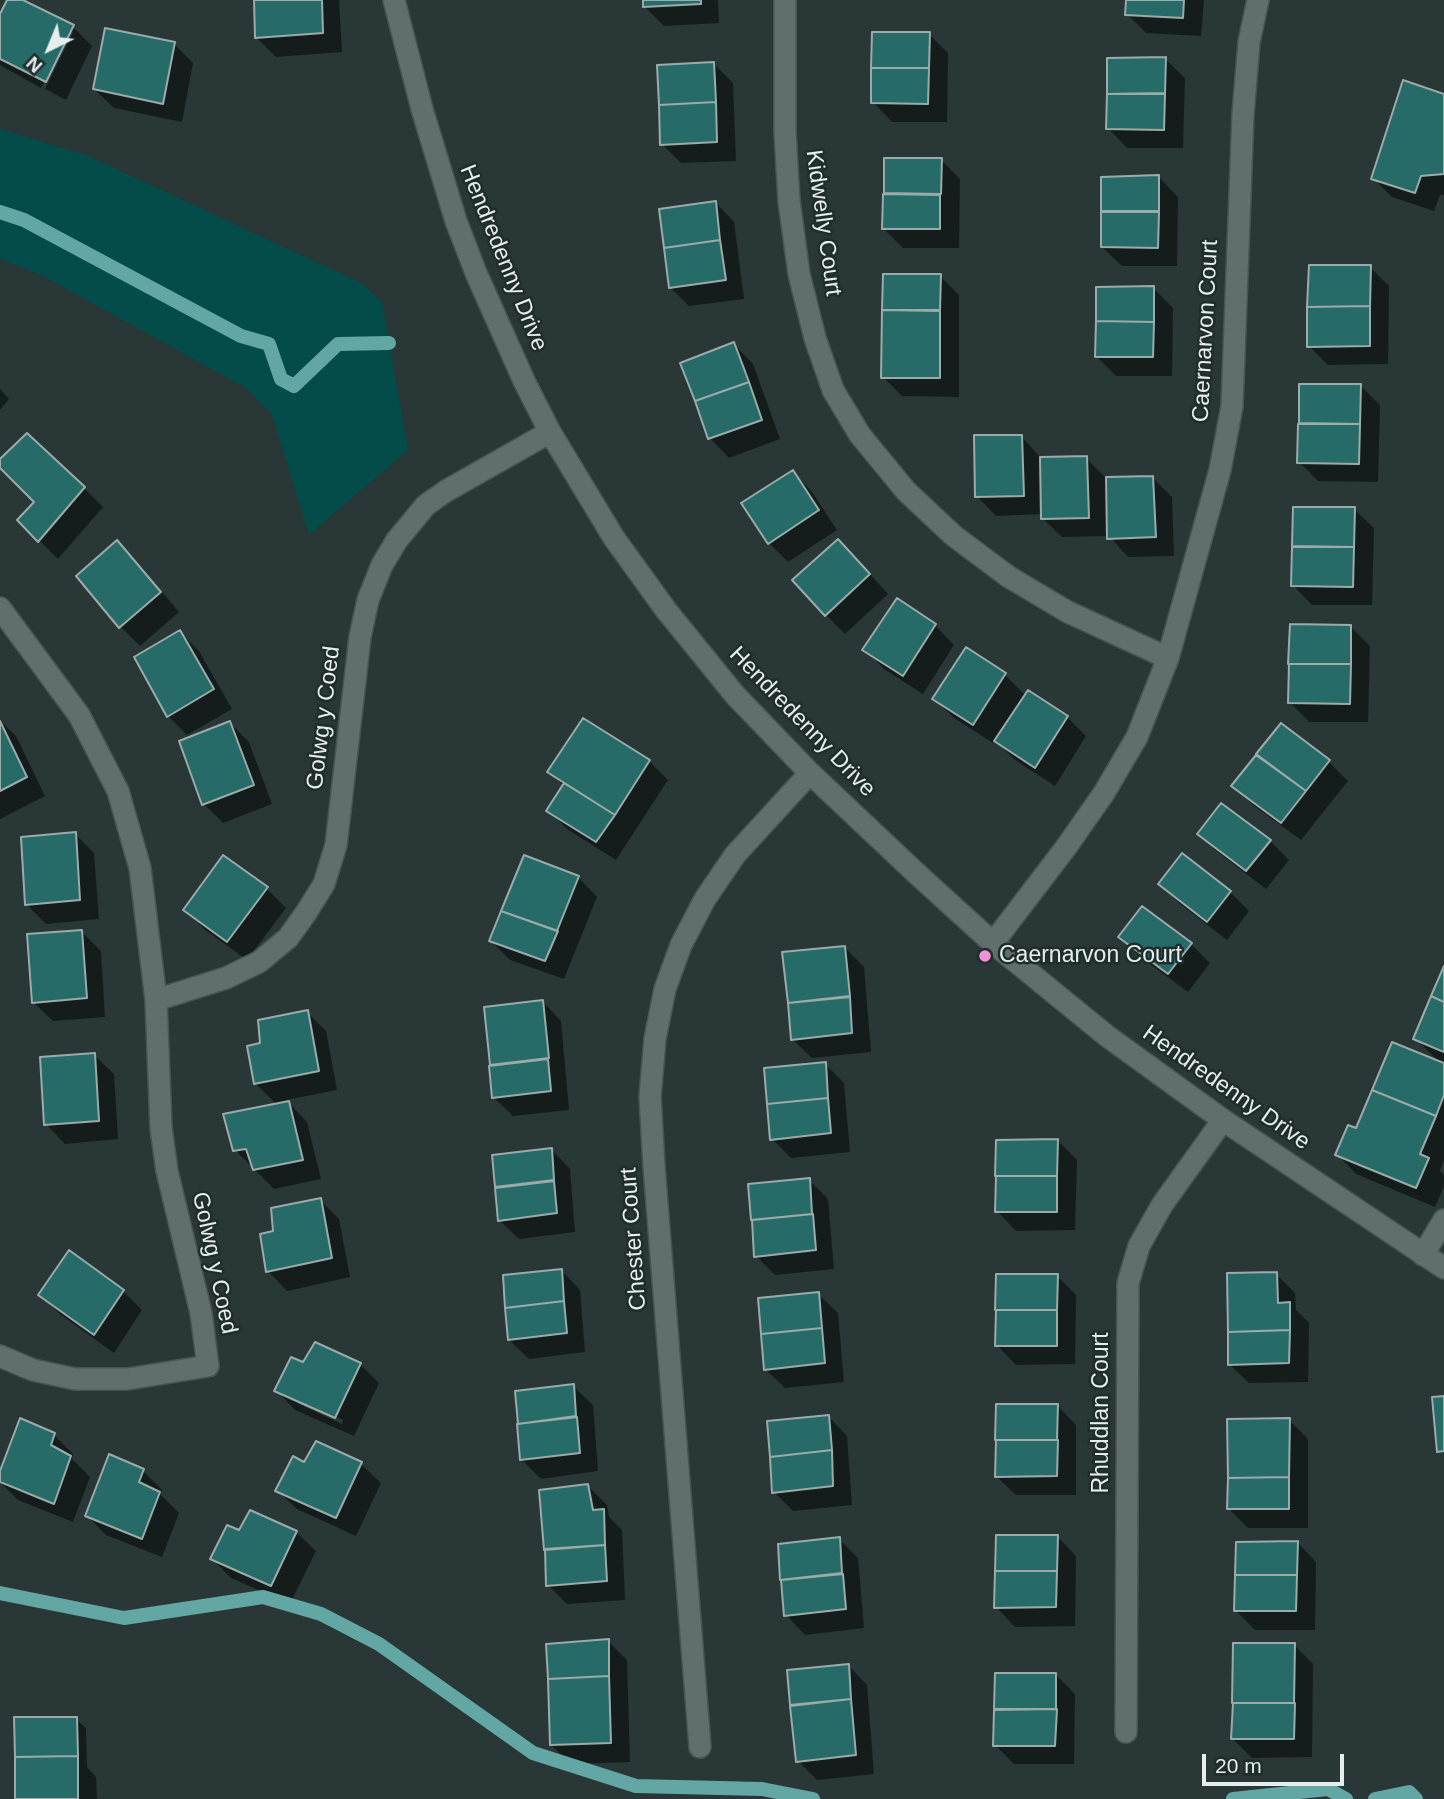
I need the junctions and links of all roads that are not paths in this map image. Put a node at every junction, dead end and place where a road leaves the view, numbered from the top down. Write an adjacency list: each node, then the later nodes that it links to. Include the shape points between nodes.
1 (394, 0): 4 (street, Hendredenny Drive, via 456,221 500,330)
2 (785, 0): 6 (street, Kidwelly Court, via 789,201 799,274 833,390 860,435 898,482 954,536 1009,577 1068,612)
3 (1258, 0): 6 (street, Caernarvon Court, via 1243,114 1232,407 1220,470)
4 (550, 432): 7 (street, Hendredenny Drive, via 614,538 666,610 735,695); 9 (street, Golwg y Coed, via 426,505 382,565 360,637 336,845 324,884 306,913 288,938 259,962 226,978)
5 (0, 608): 9 (street, Golwg y Coed, via 79,715 118,791 140,868)
6 (1168, 659): 8 (street, Caernarvon Court, via 1138,737 1104,793)
7 (810, 773): 8 (street, Hendredenny Drive); 16 (street, Chester Court, via 735,855 705,899 665,989 655,1039 650,1097 653,1152)
8 (993, 943): 10 (street, Hendredenny Drive, via 1107,1036)
9 (156, 1000): 14 (street, Golwg y Coed, via 166,1160 201,1313 208,1366 128,1379 75,1379 33,1370)
10 (1223, 1120): 12 (street, Hendredenny Drive); 15 (street, Rhuddlan Court, via 1161,1205 1139,1246 1128,1283)
11 (1444, 1220): 12 (street)
12 (1423, 1255): 13 (street, Hendredenny Drive)
13 (1444, 1268)
14 (0, 1356)
15 (1126, 1732)
16 (700, 1748)

